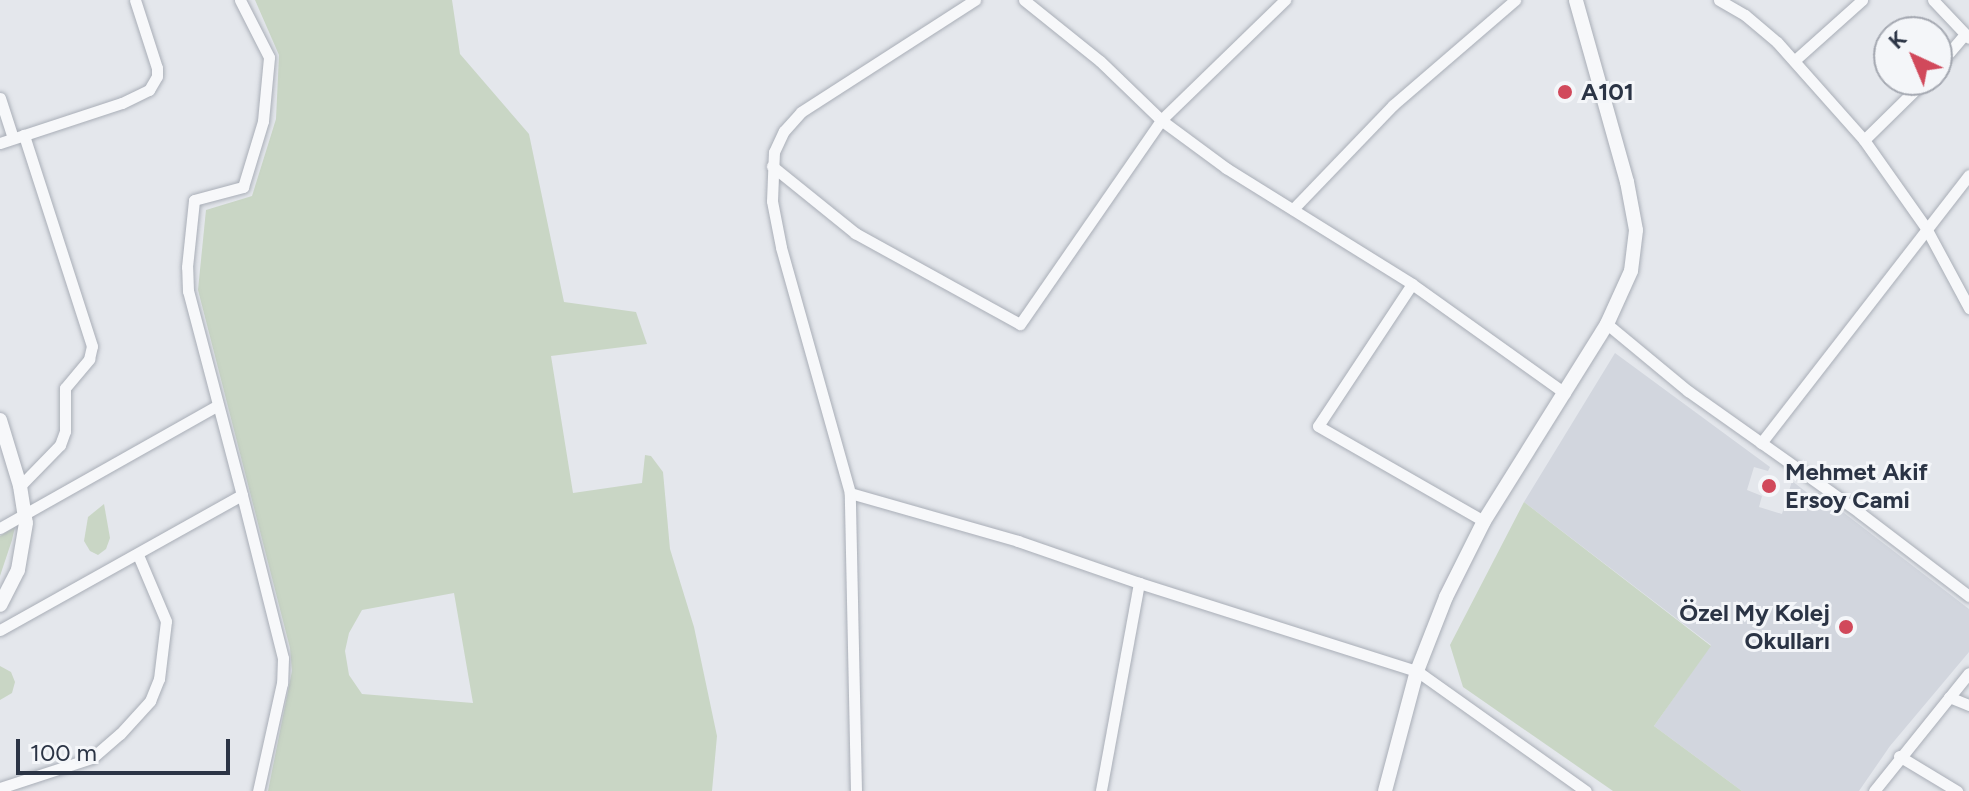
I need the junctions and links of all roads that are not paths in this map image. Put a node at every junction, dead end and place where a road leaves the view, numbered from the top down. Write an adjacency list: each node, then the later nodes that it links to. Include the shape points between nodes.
1 (135, 0): 17 (street, via 157,68 149,90)
2 (240, 0): 28 (street, via 269,57 263,121 243,187 194,200 187,267 188,291)
3 (975, 0): 20 (street, via 801,112 784,131)
4 (1024, 0): 16 (street, via 1100,61)
5 (1285, 0): 16 (street)
6 (1515, 0): 22 (street, via 1393,105)
7 (1576, 0): 26 (street, via 1636,230 1625,292)
8 (1719, 0): 13 (street, via 1745,15)
9 (1862, 0): 13 (street)
10 (1933, 0): 11 (street)
11 (1967, 36): 12 (street)
12 (1953, 50)
13 (1795, 60): 18 (street)
14 (1909, 96): 18 (street)
15 (0, 98): 17 (street)
16 (1161, 120): 20 (street, via 1020,324 855,233); 22 (street)
17 (18, 137): 19 (street); 31 (street, via 92,346 89,359 65,388 64,439)
18 (1864, 140): 23 (street)
19 (0, 143)
20 (772, 166): 32 (street, via 781,247)
21 (1969, 175): 23 (street)
22 (1293, 209): 24 (street)
23 (1926, 228): 25 (street); 30 (street)
24 (1412, 284): 27 (street); 35 (street, via 1318,426)
25 (1969, 308)
26 (1607, 324): 27 (street); 30 (street)
27 (1565, 393): 35 (street)
28 (218, 405): 33 (street); 34 (street)
29 (0, 420): 31 (street)
30 (1761, 443): 39 (street)
31 (20, 486): 34 (street)
32 (850, 493): 38 (street, via 1018,541); 49 (street)
33 (242, 495): 37 (street); 48 (street, via 283,658)
34 (25, 514): 36 (street); 40 (street, via 23,552)
35 (1484, 521): 42 (street)
36 (0, 528)
37 (138, 555): 41 (street); 47 (street, via 166,621 161,668 150,701 99,753)
38 (1139, 583): 42 (street); 50 (street)
39 (1969, 596)
40 (0, 605)
41 (0, 630)
42 (1417, 671): 51 (street); 52 (street)
43 (1969, 673): 44 (street)
44 (1949, 697): 45 (street); 46 (street)
45 (1969, 705)
46 (1899, 756): 53 (street); 54 (street)
47 (0, 788)
48 (258, 791)
49 (856, 791)
50 (1101, 791)
51 (1385, 791)
52 (1586, 791)
53 (1874, 791)
54 (1957, 791)

